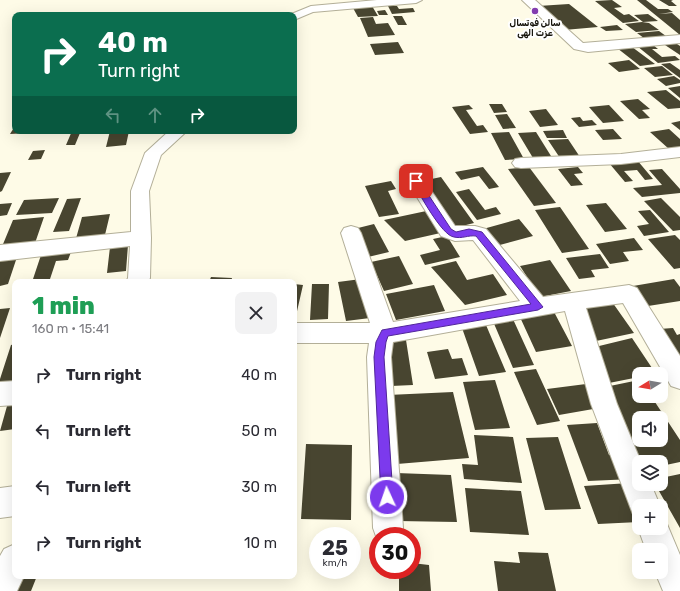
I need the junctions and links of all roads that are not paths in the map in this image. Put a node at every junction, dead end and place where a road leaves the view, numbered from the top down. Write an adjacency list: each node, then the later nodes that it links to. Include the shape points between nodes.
1 (416, 0): 3 (street)
2 (528, 0): 5 (street, via 579,46 588,48)
3 (382, 1): 4 (street, via 311,9)
4 (297, 15)
5 (680, 39)
6 (176, 134): 11 (street, via 153,154 142,183)
7 (680, 152): 8 (street, via 621,159)
8 (521, 163)
9 (416, 181): 15 (street, via 448,231 456,235 469,232 479,234)
10 (351, 232): 16 (street)
11 (141, 238): 12 (street); 13 (street)
12 (0, 253)
13 (138, 279)
14 (573, 301): 15 (street); 18 (street, via 629,294); 21 (street, via 604,404)
15 (538, 307): 16 (street)
16 (385, 332): 17 (street); 24 (street, via 379,357)
17 (297, 333)
18 (680, 378)
19 (12, 393): 20 (street)
20 (0, 394)
21 (642, 499)
22 (12, 501): 23 (street)
23 (0, 503)
24 (388, 527)
25 (656, 535): 28 (street)
26 (12, 566): 27 (street)
27 (0, 590)
28 (678, 591)

